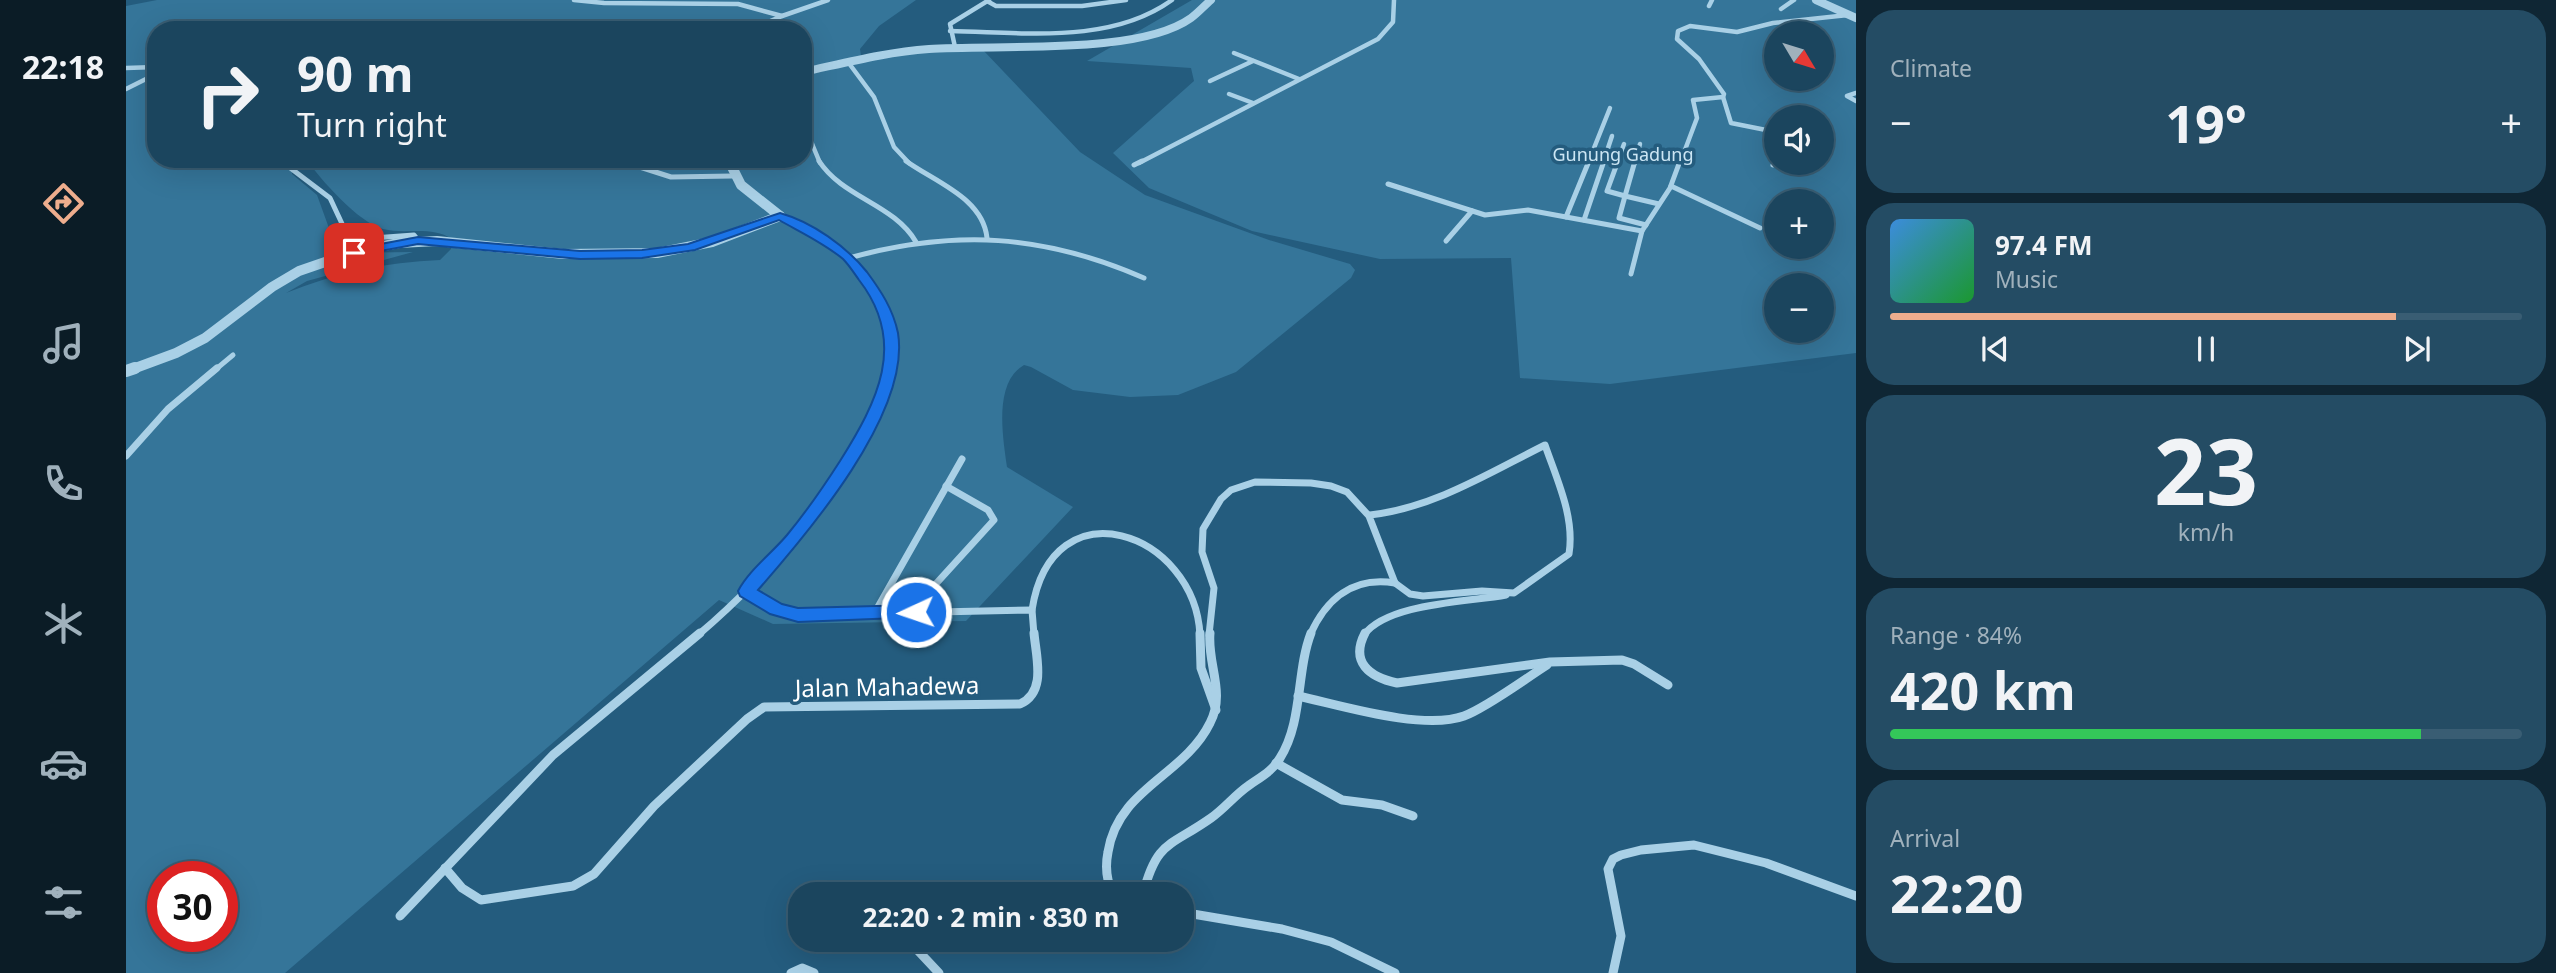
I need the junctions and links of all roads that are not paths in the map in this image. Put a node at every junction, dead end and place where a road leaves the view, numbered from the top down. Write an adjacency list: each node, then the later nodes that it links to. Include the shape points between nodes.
1 (574, 0): 13 (street, via 738,4)
2 (828, 0): 13 (street)
3 (1126, 0): 10 (street, via 1068,6 996,6)
4 (1172, 0): 16 (street, via 1153,14 1113,26)
5 (1210, 0): 17 (street, via 1188,20 1137,37 1082,44)
6 (1394, 0): 25 (street, via 1396,16 1386,33)
7 (1712, 0): 11 (street)
8 (1794, 0): 12 (street)
9 (1816, 0): 14 (street)
10 (988, 1): 16 (street, via 953,21)
11 (1709, 6)
12 (1781, 9)
13 (782, 16): 15 (street)
14 (1852, 16): 30 (street, via 1773,23 1737,32 1680,29 1677,39 1699,59)
15 (771, 21)
16 (950, 31): 17 (street)
17 (956, 47): 20 (street)
18 (1234, 53): 19 (street)
19 (1253, 61): 25 (street); 26 (street)
20 (848, 62): 23 (street); 54 (street, via 877,101 894,149 973,207 986,222)
21 (147, 67): 22 (street)
22 (126, 68)
23 (812, 70)
24 (147, 78): 27 (street)
25 (1299, 79): 32 (street)
26 (1210, 81)
27 (126, 89)
28 (1856, 93): 31 (street, via 1847,96)
29 (1229, 94): 32 (street)
30 (1723, 97): 34 (street, via 1731,123); 45 (street, via 1693,100 1698,118)
31 (1856, 101)
32 (1253, 103): 39 (street)
33 (1610, 108): 50 (street)
34 (1764, 130)
35 (1612, 136): 51 (street)
36 (1624, 144): 46 (street, via 1607,191)
37 (1640, 144): 46 (street)
38 (812, 147): 57 (street, via 832,179 905,226)
39 (1134, 165)
40 (290, 168): 55 (street, via 330,198 344,228 354,235 414,235)
41 (643, 168): 43 (street, via 671,177)
42 (730, 168): 43 (street)
43 (732, 176): 49 (street, via 755,200)
44 (1388, 184): 48 (street)
45 (1671, 186): 47 (street); 53 (street)
46 (1625, 197): 47 (street); 52 (street, via 1618,216)
47 (1659, 204): 52 (street)
48 (1472, 211): 50 (street, via 1490,216 1528,210); 56 (street)
49 (780, 216): 55 (street, via 690,247 627,255); 58 (street)
50 (1566, 217): 51 (street)
51 (1584, 220): 52 (street)
52 (1644, 228): 59 (street)
53 (1760, 228)
54 (987, 238): 57 (street); 60 (street, via 1069,248)
55 (418, 240): 62 (street, via 354,253 296,273 199,342)
56 (1446, 241)
57 (916, 242): 58 (street)
58 (849, 258): 68 (street, via 880,298 888,318 892,351 885,390 872,421 833,484 794,539)
59 (1631, 274)
60 (1144, 278)
61 (233, 355): 63 (street, via 168,408)
62 (126, 372)
63 (126, 456)
64 (962, 458): 65 (street)
65 (946, 486): 71 (street, via 988,510 994,520 923,598); 72 (street)
66 (1370, 515): 67 (street); 69 (street, via 1418,505 1545,445 1570,526 1571,545 1569,554); 76 (street, via 1350,492 1328,483 1250,482 1232,488 1217,503 1204,526 1201,546 1213,586 1209,651 1218,691)
67 (1395, 583): 69 (street, via 1410,594 1423,596); 75 (street, via 1357,584 1322,608 1311,630)
68 (747, 591): 72 (street, via 786,613); 79 (street, via 542,764)
69 (1514, 593): 73 (street, via 1376,622 1362,635 1360,661 1384,680 1402,684)
70 (1032, 610): 71 (street); 76 (street, via 1047,562 1076,538 1097,533 1144,546 1175,567 1194,596 1201,666); 79 (street, Jalan Mahadewa, via 1038,685 1029,700 1020,704 764,708 654,806 585,881 481,900 462,888)
71 (916, 612): 72 (street)
72 (874, 614)
73 (1550, 662): 74 (street, via 1622,660); 75 (street, via 1451,720 1420,719)
74 (1668, 685)
75 (1298, 696): 77 (street, via 1286,746)
76 (1216, 710): 80 (street, via 1194,745 1120,815 1106,870)
77 (1276, 763): 78 (street, via 1342,800 1382,805); 81 (street, via 1214,815 1163,845)
78 (1413, 816)
79 (445, 868): 84 (street)
80 (1110, 882)
81 (1146, 882)
82 (1856, 897): 90 (street, via 1766,863 1694,845 1621,855 1613,859 1608,873 1621,936)
83 (1194, 914): 89 (street, via 1331,942)
84 (400, 916)
85 (919, 952): 88 (street)
86 (791, 973): 87 (street, via 802,968)
87 (814, 973)
88 (939, 973)
89 (1395, 973)
90 (1613, 973)

